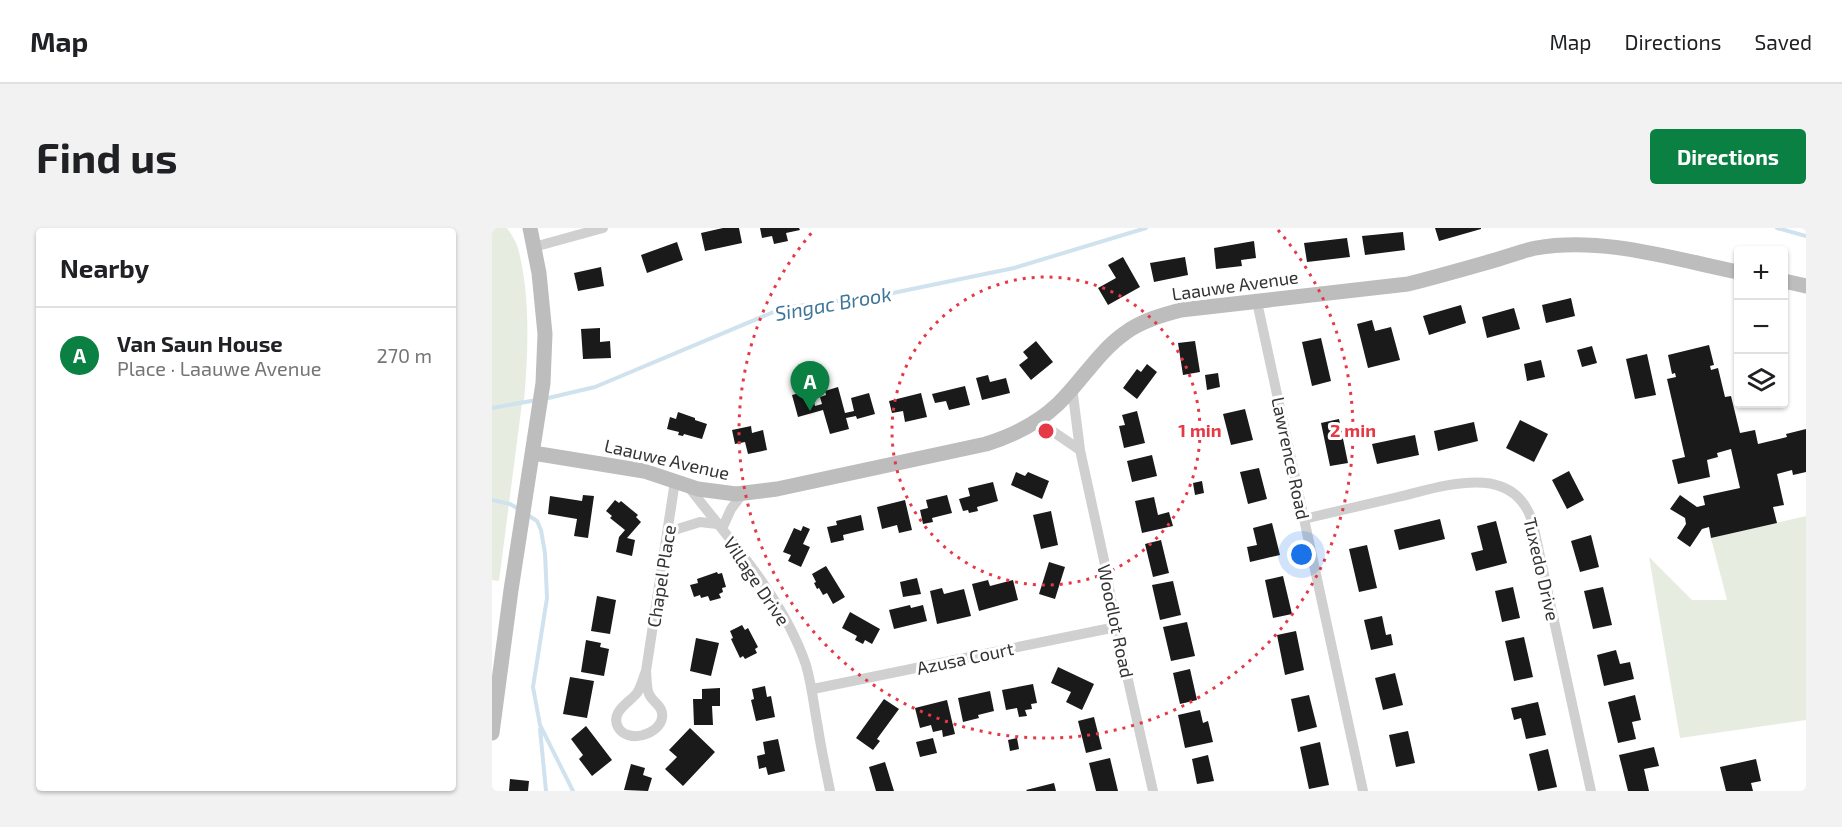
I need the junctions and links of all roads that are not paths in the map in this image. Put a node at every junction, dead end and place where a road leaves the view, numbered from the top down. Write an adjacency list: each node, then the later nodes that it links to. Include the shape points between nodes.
1 (530, 228): 3 (street)
2 (603, 228): 3 (street)
3 (534, 248): 11 (street, via 545,334)
4 (1734, 271): 7 (street, Laauwe Avenue, via 1630,249 1562,245 1516,253 1408,284)
5 (1788, 282): 6 (street)
6 (1806, 286)
7 (1257, 302): 8 (street, Laauwe Avenue, via 1180,310 1144,323 1110,346); 14 (street, Lawrence Road)
8 (1072, 387): 9 (street, Laauwe Avenue, via 1058,404); 10 (street, Woodlot Road)
9 (1036, 420): 10 (street); 13 (street, Laauwe Avenue, via 1018,433 986,444)
10 (1080, 450): 17 (street, Woodlot Road)
11 (534, 453): 12 (street, Laauwe Avenue, via 644,471); 20 (street)
12 (682, 483): 13 (street, Laauwe Avenue, via 718,492); 15 (street, Village Drive); 16 (street, Chapel Place)
13 (743, 493): 15 (street)
14 (1304, 519): 23 (street, Lawrence Road); 24 (street, Tuxedo Drive, via 1460,483 1491,484 1516,496 1530,512)
15 (720, 526): 16 (street, via 700,522); 19 (street, Village Drive, via 776,604 792,633)
16 (668, 532): 18 (street, Chapel Place)
17 (1116, 627): 19 (street, Azusa Court); 22 (street, Woodlot Road)
18 (646, 671): 18 (street, Chapel Place, via 637,692 616,717 620,730 632,736 650,733 662,721 661,707 650,697)
19 (813, 689): 21 (street, Village Drive)
20 (492, 733)
21 (830, 791)
22 (1153, 791)
23 (1363, 791)
24 (1591, 791)

